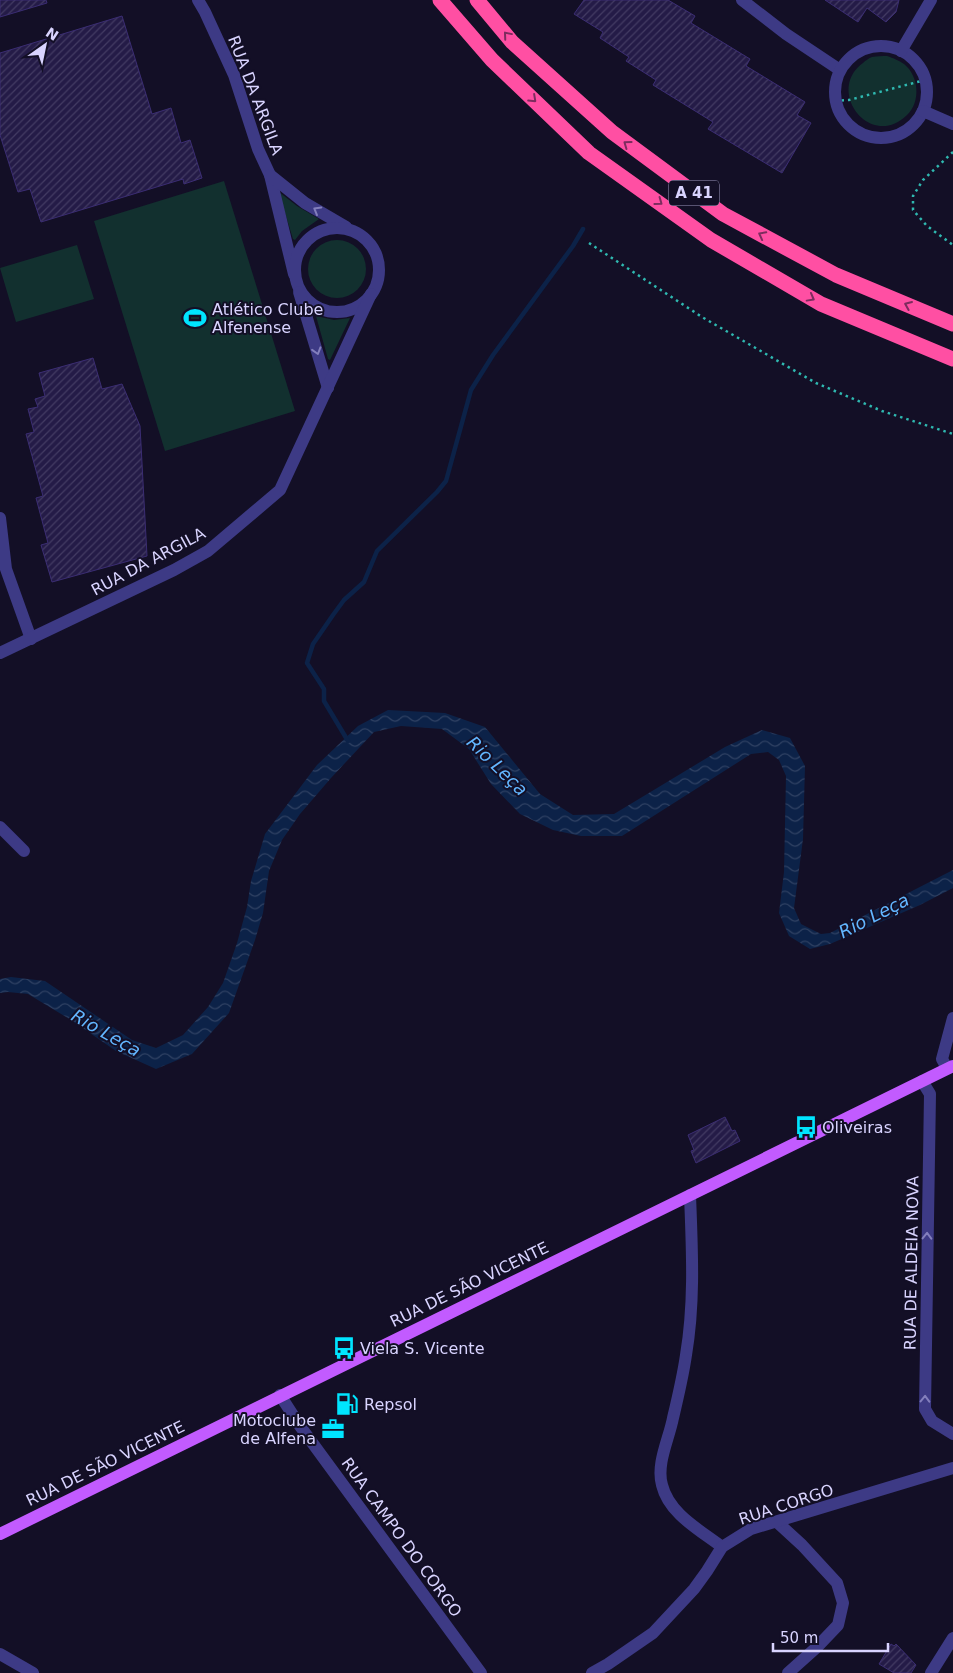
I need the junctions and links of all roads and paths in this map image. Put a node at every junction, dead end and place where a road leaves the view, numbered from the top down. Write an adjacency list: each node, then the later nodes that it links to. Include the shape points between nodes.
1 (198, 0): 13 (street, RUA DA ARGILA, via 234,75 258,150)
2 (440, 0): 21 (highway, A 41, one-way to 21, via 492,60 589,152 711,240 821,304)
3 (477, 0): 20 (highway, A 41, one-way to 3, via 836,275 723,214 612,132 512,42)
4 (742, 0): 7 (street)
5 (931, 0): 6 (street)
6 (901, 51): 7 (street, via 874,46 848,59); 8 (street, via 912,58)
7 (840, 70): 9 (street, via 835,85)
8 (925, 80): 9 (path); 10 (street)
9 (835, 101): 10 (street, via 838,112 850,126 865,136 878,138 905,132)
10 (923, 111): 11 (street)
11 (953, 124)
12 (953, 152): 16 (path, via 923,180 913,196 913,210 927,226)
13 (270, 175): 14 (street, RUA DA ARGILA, one-way to 13, via 305,203); 17 (street, RUA DA ARGILA)
14 (359, 234): 17 (street, RUA DA ARGILA, via 333,227 308,238 300,248); 19 (street, RUA DA ARGILA, via 369,243 379,268)
15 (589, 243): 23 (path, via 702,318 816,384 882,411)
16 (953, 245)
17 (294, 274): 18 (street, RUA DA ARGILA)
18 (298, 287): 19 (street, RUA DA ARGILA, via 305,298 327,311 352,309); 22 (street, RUA DA ARGILA, one-way to 22)
19 (371, 294): 22 (street, RUA DA ARGILA)
20 (953, 324)
21 (953, 359)
22 (328, 388): 25 (street, RUA DA ARGILA, via 280,490 208,551)
23 (953, 434)
24 (0, 518): 25 (street, via 6,569)
25 (30, 639): 26 (street, RUA DA ARGILA)
26 (0, 654)
27 (0, 827): 28 (street)
28 (24, 851)
29 (953, 1018): 30 (street, via 942,1059)
30 (950, 1067): 31 (main road, RUA DE SÃO VICENTE)
31 (922, 1081): 32 (main road, RUA DE SÃO VICENTE); 34 (street, RUA DE ALDEIA NOVA, one-way to 31, via 932,1421 924,1409 930,1094)
32 (690, 1195): 33 (main road, RUA DE SÃO VICENTE); 38 (street, via 692,1304 686,1355 661,1464 661,1485 672,1508)
33 (280, 1395): 37 (main road, RUA DE SÃO VICENTE); 42 (street, RUA CAMPO DO CORGO)
34 (953, 1434)
35 (953, 1468): 36 (street, RUA CORGO)
36 (777, 1522): 38 (street, RUA CORGO, via 751,1529); 44 (street, via 837,1583 843,1603 838,1625)
37 (0, 1534)
38 (722, 1546): 43 (street, RUA CORGO, via 694,1590 653,1633)
39 (953, 1638): 45 (street)
40 (0, 1654): 41 (street)
41 (33, 1673)
42 (481, 1673)
43 (592, 1673)
44 (788, 1673)
45 (931, 1673)

